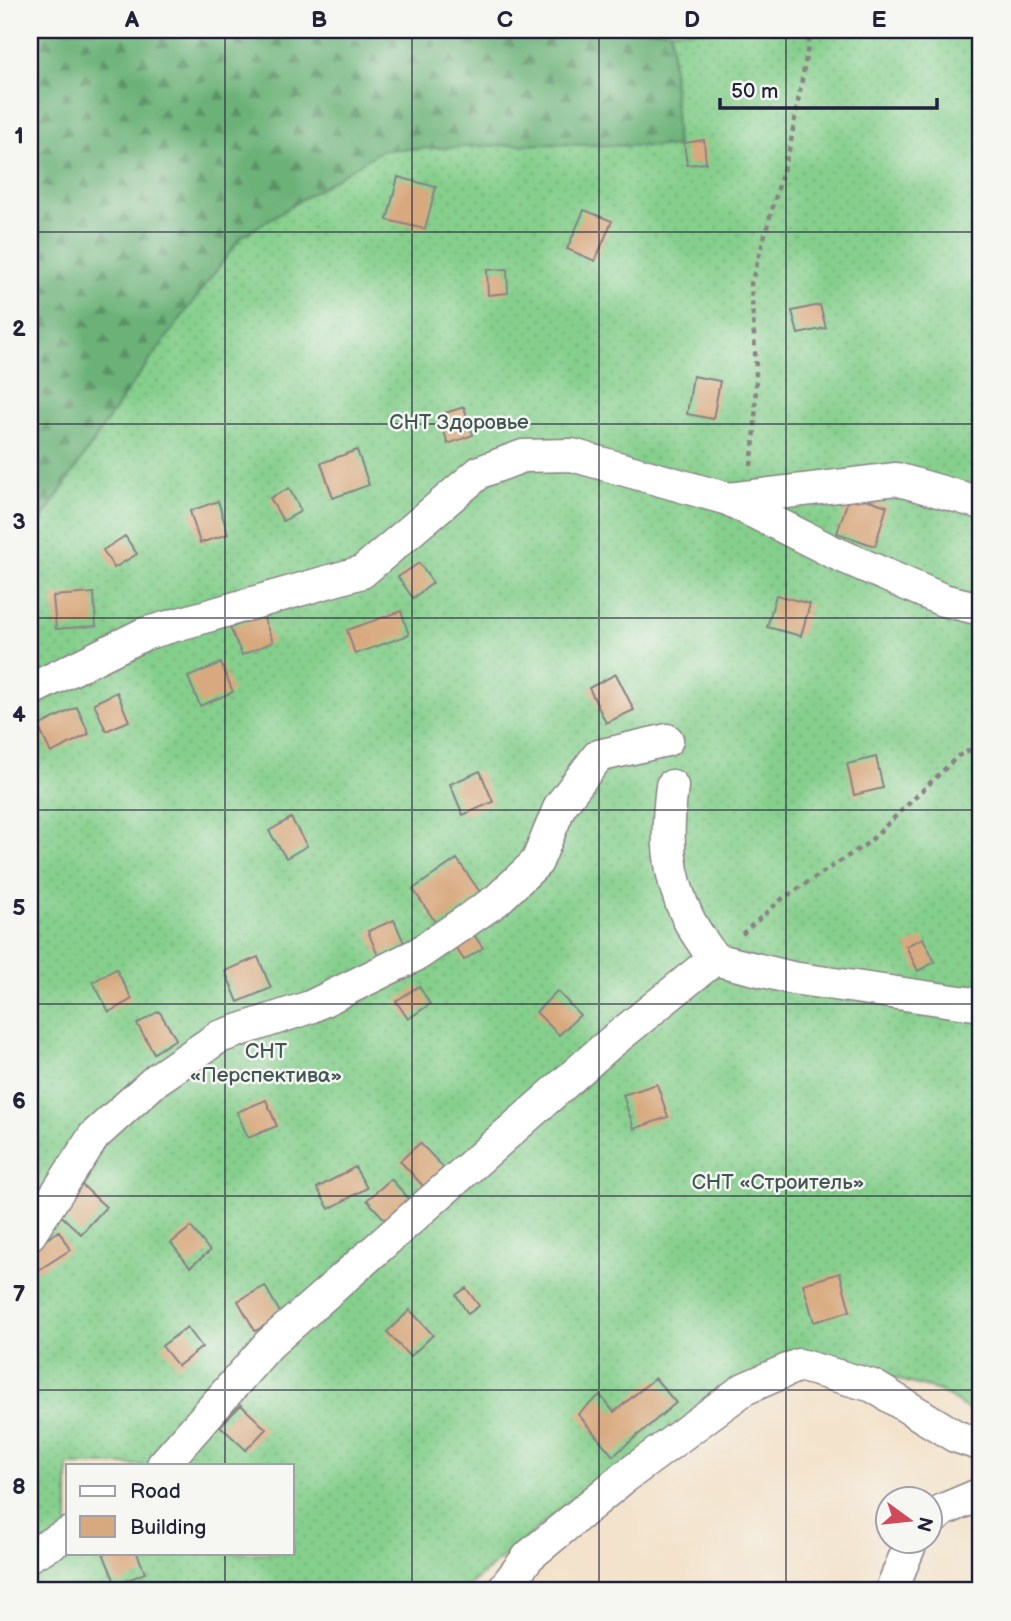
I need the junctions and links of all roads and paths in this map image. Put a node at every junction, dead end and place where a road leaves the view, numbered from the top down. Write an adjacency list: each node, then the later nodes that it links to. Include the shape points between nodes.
1 (811, 30): 2 (path, via 790,146 751,284 756,369 752,464)
2 (728, 499): 3 (lane, via 896,479); 4 (lane, via 943,600); 5 (lane, via 572,455 523,456 480,472 362,572 144,634)
3 (981, 503)
4 (981, 609)
5 (30, 690)
6 (667, 740): 11 (lane, via 598,756 560,806 537,862 496,900 418,954 310,1007 219,1037 157,1079 94,1136)
7 (981, 744): 9 (path, via 958,756 868,843 782,899)
8 (672, 786): 9 (lane, via 667,828 670,868 688,918)
9 (714, 959): 10 (lane, via 792,978); 13 (lane, via 608,1045 269,1344)
10 (981, 1005)
11 (30, 1234)
12 (981, 1444): 19 (lane, via 955,1436 873,1386 799,1366 744,1389 622,1479 529,1556)
13 (164, 1464)
14 (981, 1494): 15 (lane)
15 (944, 1510)
16 (66, 1535): 18 (lane)
17 (907, 1554): 20 (lane)
18 (30, 1555)
19 (502, 1591)
20 (891, 1591)

